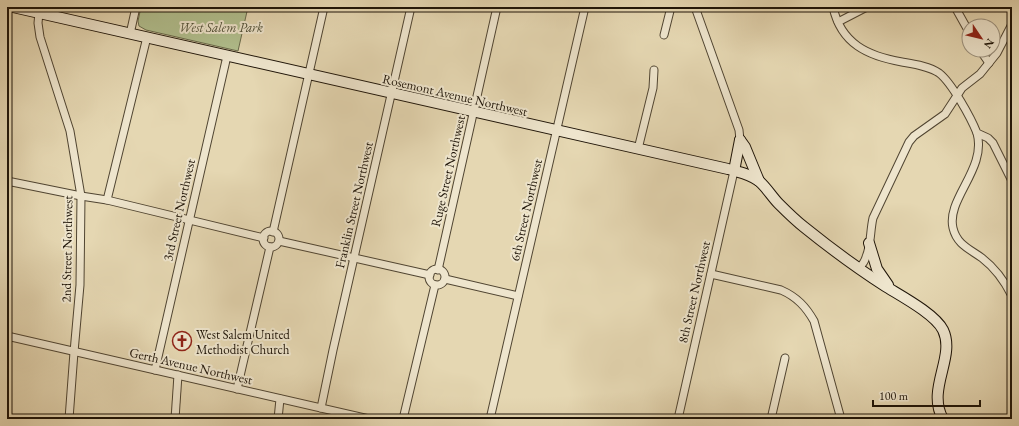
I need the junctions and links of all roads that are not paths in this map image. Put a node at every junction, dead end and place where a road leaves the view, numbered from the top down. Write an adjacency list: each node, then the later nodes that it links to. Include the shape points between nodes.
1 (13, 7): 12 (street, Rosemont Avenue Northwest)
2 (136, 7): 16 (street)
3 (324, 7): 23 (street)
4 (411, 7): 24 (street, Franklin Street Northwest)
5 (497, 7): 26 (street, Ruge Street Northwest)
6 (585, 7): 27 (street, 6th Street Northwest)
7 (671, 7): 17 (street)
8 (695, 7): 29 (street, via 739,130)
9 (833, 7): 14 (street)
10 (867, 7): 14 (street)
11 (955, 7): 13 (street)
12 (39, 13): 16 (street, Rosemont Avenue Northwest); 35 (street, 2nd Street Northwest, via 40,37 70,131)
13 (961, 18)
14 (838, 22): 25 (street, via 856,46 867,53 927,67 940,74)
15 (1012, 24): 21 (street)
16 (130, 34): 18 (street, Rosemont Avenue Northwest)
17 (664, 35)
18 (146, 37): 19 (street, Rosemont Avenue Northwest); 36 (street)
19 (227, 56): 23 (street, Rosemont Avenue Northwest); 37 (street, 3rd Street Northwest)
20 (986, 58): 21 (street)
21 (989, 63): 25 (street)
22 (654, 70): 30 (street, via 653,88)
23 (308, 74): 24 (street, Rosemont Avenue Northwest); 38 (street)
24 (392, 94): 26 (street, Rosemont Avenue Northwest); 43 (street, Franklin Street Northwest)
25 (957, 96): 28 (street); 41 (street, via 945,114 909,142 873,218)
26 (474, 112): 27 (street, Rosemont Avenue Northwest); 45 (street, Ruge Street Northwest)
27 (556, 131): 30 (street, Rosemont Avenue Northwest); 51 (street, 6th Street Northwest)
28 (977, 132): 33 (street, via 993,143); 52 (street, via 977,160 955,207 953,228 961,244 1001,277)
29 (740, 140): 31 (street); 34 (street)
30 (638, 149): 31 (street, Rosemont Avenue Northwest)
31 (734, 171): 34 (street, Rosemont Avenue Northwest, via 751,176); 46 (street, 8th Street Northwest)
32 (7, 181): 35 (street)
33 (1012, 181)
34 (760, 182): 44 (street, Rosemont Avenue Northwest, via 788,213)
35 (81, 196): 36 (street); 54 (street, 2nd Street Northwest, via 80,285)
36 (107, 200): 37 (street)
37 (189, 219): 39 (street); 56 (street, 3rd Street Northwest)
38 (273, 232): 39 (street, via 269,232); 40 (street)
39 (264, 238): 42 (street, via 264,242)
40 (279, 241): 42 (street); 43 (street)
41 (869, 243): 44 (street, via 866,259); 50 (street, via 877,269)
42 (270, 247): 58 (street)
43 (354, 258): 47 (street); 60 (street, Franklin Street Northwest)
44 (859, 268): 50 (street, Rosemont Avenue Northwest)
45 (438, 270): 47 (street, via 434,270); 48 (street, via 442,271)
46 (711, 274): 67 (street, 8th Street Northwest); 69 (street, via 781,290 800,302 814,321)
47 (430, 275): 49 (street)
48 (445, 279): 49 (street, via 440,285); 51 (street)
49 (435, 285): 65 (street)
50 (893, 292): 70 (street, Rosemont Avenue Northwest, via 931,316 945,335 946,348 937,399)
51 (518, 296): 66 (street, 6th Street Northwest)
52 (1012, 296)
53 (7, 336): 54 (street, Gerth Avenue Northwest)
54 (74, 352): 56 (street, Gerth Avenue Northwest); 61 (street, 2nd Street Northwest)
55 (785, 358): 68 (street)
56 (155, 370): 57 (street, Gerth Avenue Northwest)
57 (178, 375): 58 (street, Gerth Avenue Northwest); 62 (street)
58 (237, 389): 59 (street, Gerth Avenue Northwest)
59 (280, 399): 60 (street, Gerth Avenue Northwest); 63 (street)
60 (321, 408): 64 (street, Gerth Avenue Northwest)
61 (69, 419)
62 (175, 419)
63 (278, 419)
64 (369, 419)
65 (403, 419)
66 (490, 419)
67 (678, 419)
68 (771, 419)
69 (841, 419)
70 (943, 419)

